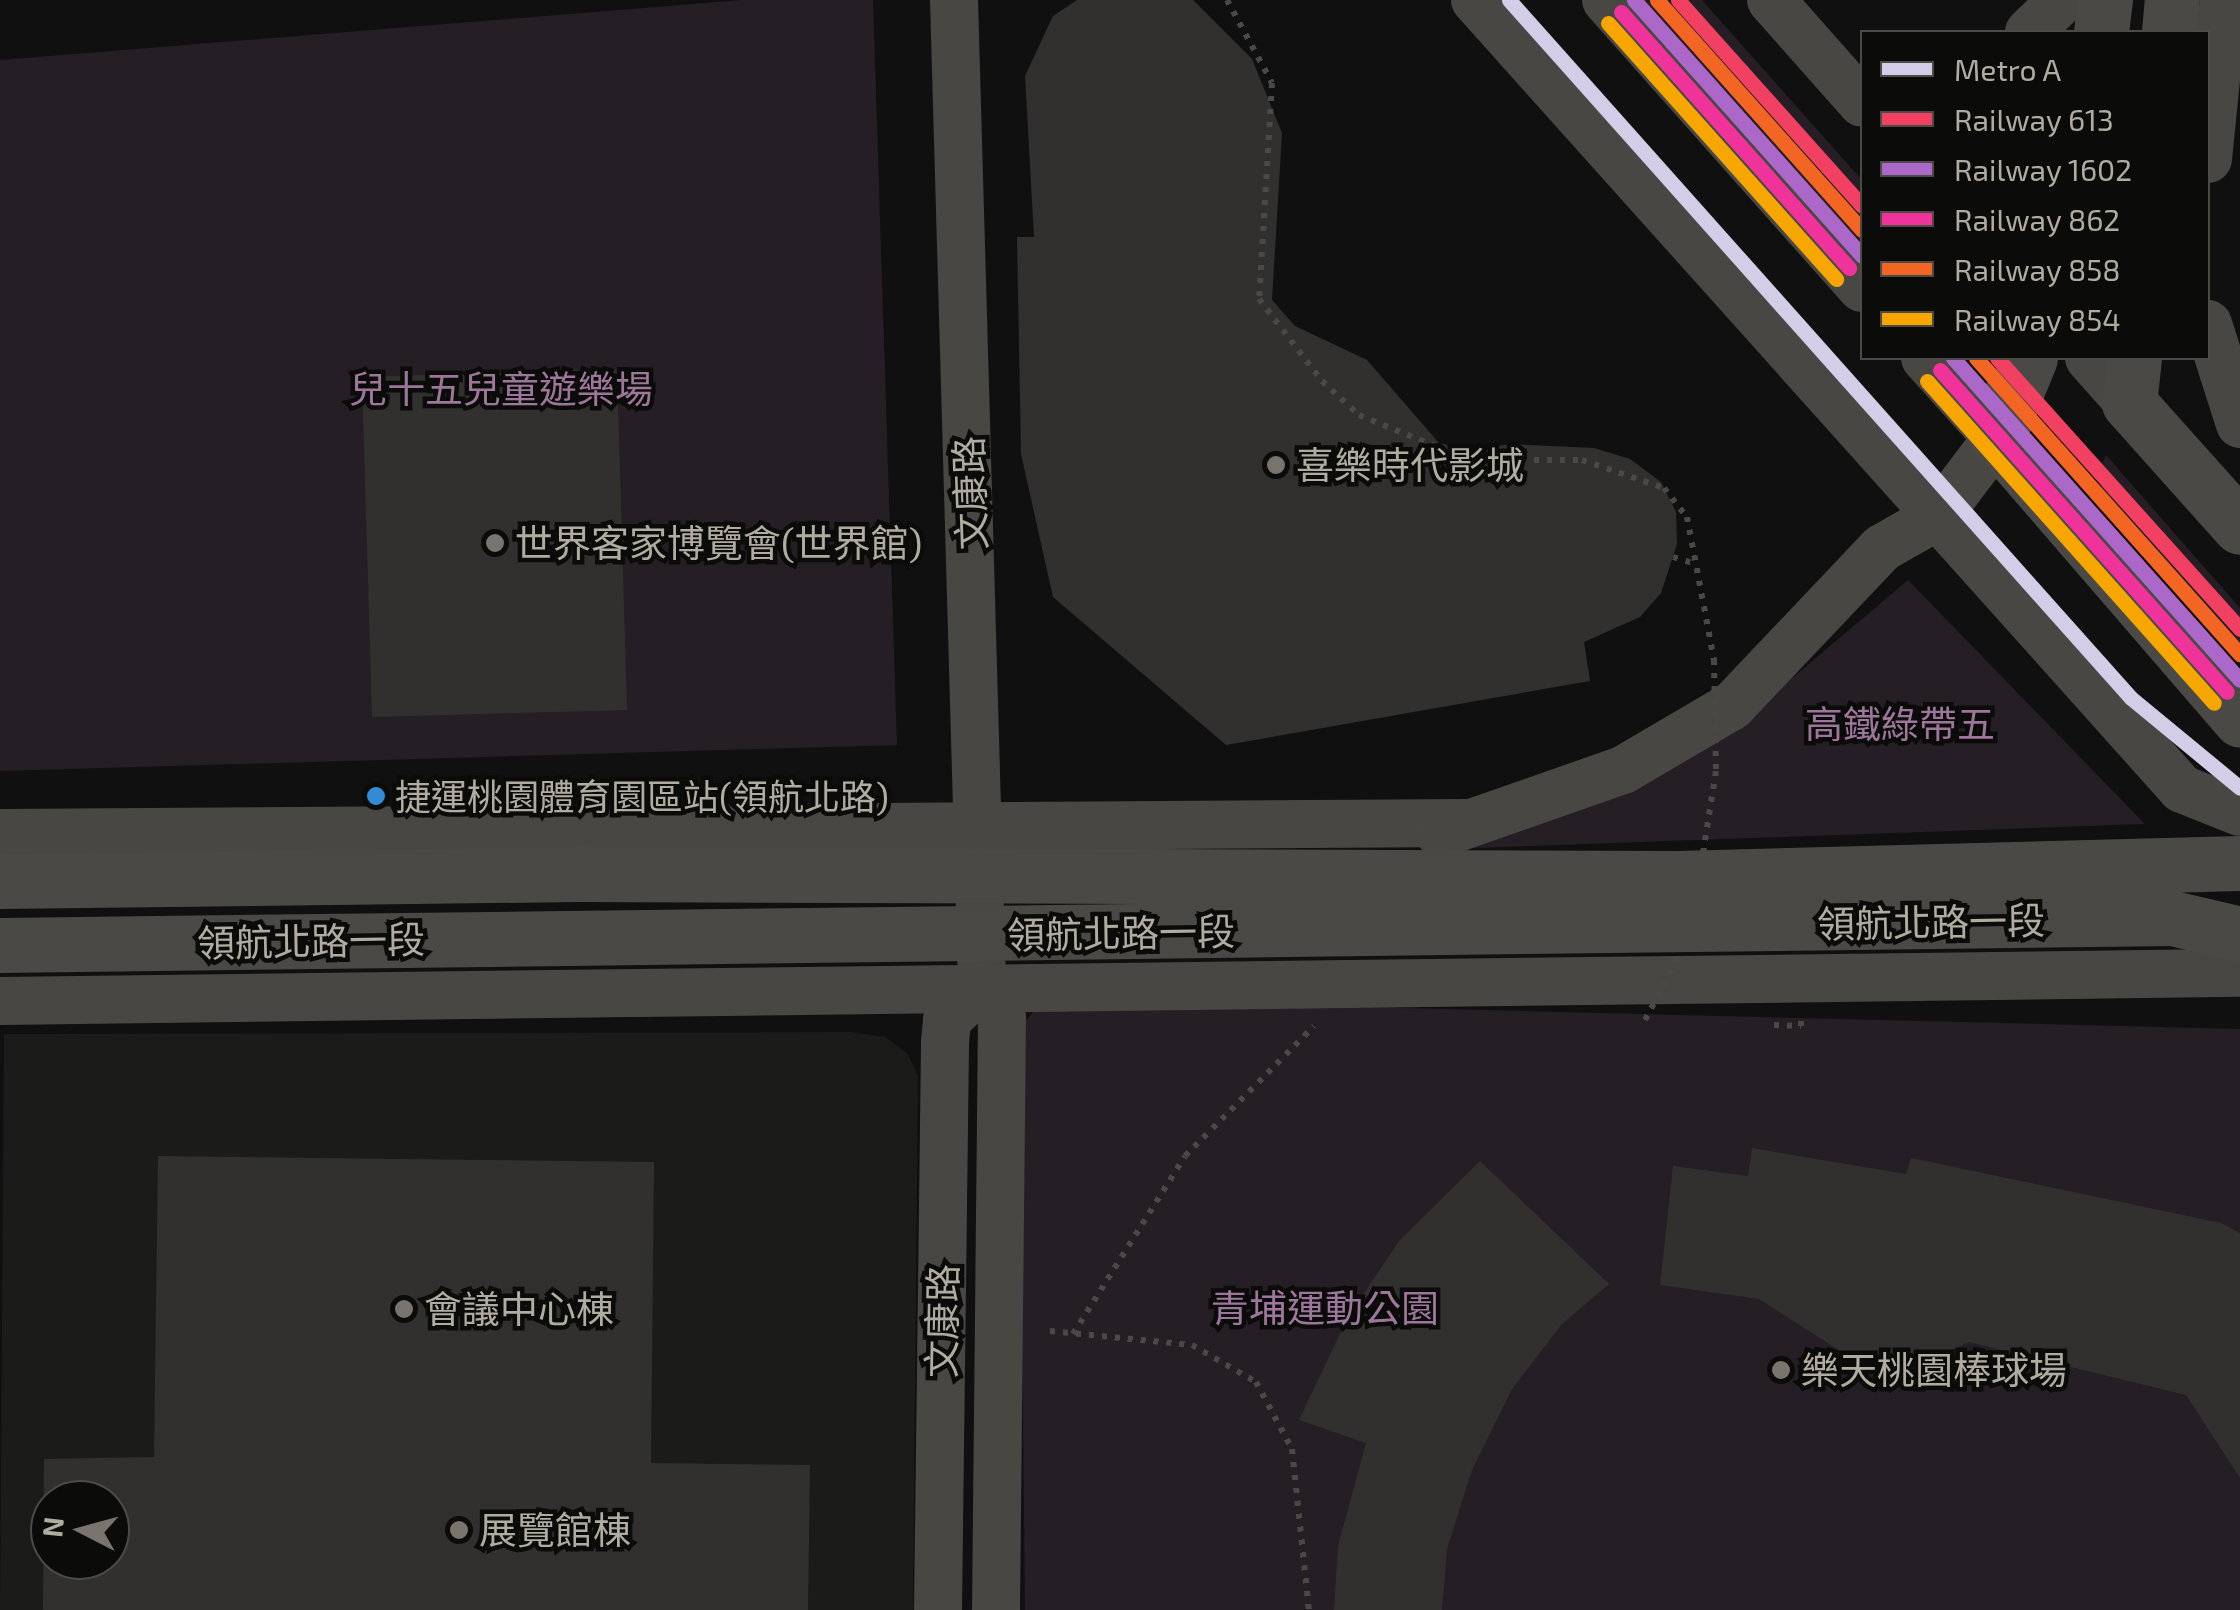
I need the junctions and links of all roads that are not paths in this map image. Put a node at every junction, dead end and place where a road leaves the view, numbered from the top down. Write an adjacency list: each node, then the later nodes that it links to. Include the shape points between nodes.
1 (954, 0): 30 (street, 文康路)
2 (1475, 0): 24 (street)
3 (1606, 0): 15 (street)
4 (1772, 0): 12 (street)
5 (2062, 0): 8 (street); 9 (street)
6 (2105, 0): 10 (main road)
7 (2206, 18): 11 (main road)
8 (2031, 30)
9 (2058, 30)
10 (2101, 30)
11 (2174, 30)
12 (1818, 52): 13 (street); 14 (street)
13 (1860, 77)
14 (1860, 101)
15 (1860, 286)
16 (2210, 330): 22 (street)
17 (1927, 360): 23 (street)
18 (2008, 360): 23 (street)
19 (2029, 360): 23 (main road)
20 (2093, 360): 21 (street)
21 (2132, 380): 25 (main road)
22 (2240, 424)
23 (1997, 438): 24 (street); 26 (main road)
24 (1938, 516): 27 (street, via 2182,789); 29 (street, via 1882,548 1732,706 1623,770)
25 (2240, 527)
26 (2240, 720)
27 (2240, 812)
28 (1183, 821): 29 (street); 30 (street); 34 (street)
29 (1467, 823): 34 (street, via 1431,838)
30 (981, 824): 31 (street); 33 (street, 文康路)
31 (0, 833)
32 (2240, 863): 34 (main road, 領航北路一段)
33 (979, 877): 34 (main road, 領航北路一段); 35 (main road, 領航北路一段); 38 (street, 文康路)
34 (1379, 878)
35 (0, 881)
36 (2240, 934): 38 (main road, 領航北路一段, via 2172,918)
37 (0, 945): 38 (main road, 領航北路一段)
38 (981, 961): 39 (street, 領航北路一段); 40 (street, 領航北路一段); 41 (street, 文康路, via 947,1020 945,1043); 42 (street, 文康路, via 1002,1018)
39 (2240, 973)
40 (0, 1001)
41 (938, 1610)
42 (996, 1610)

